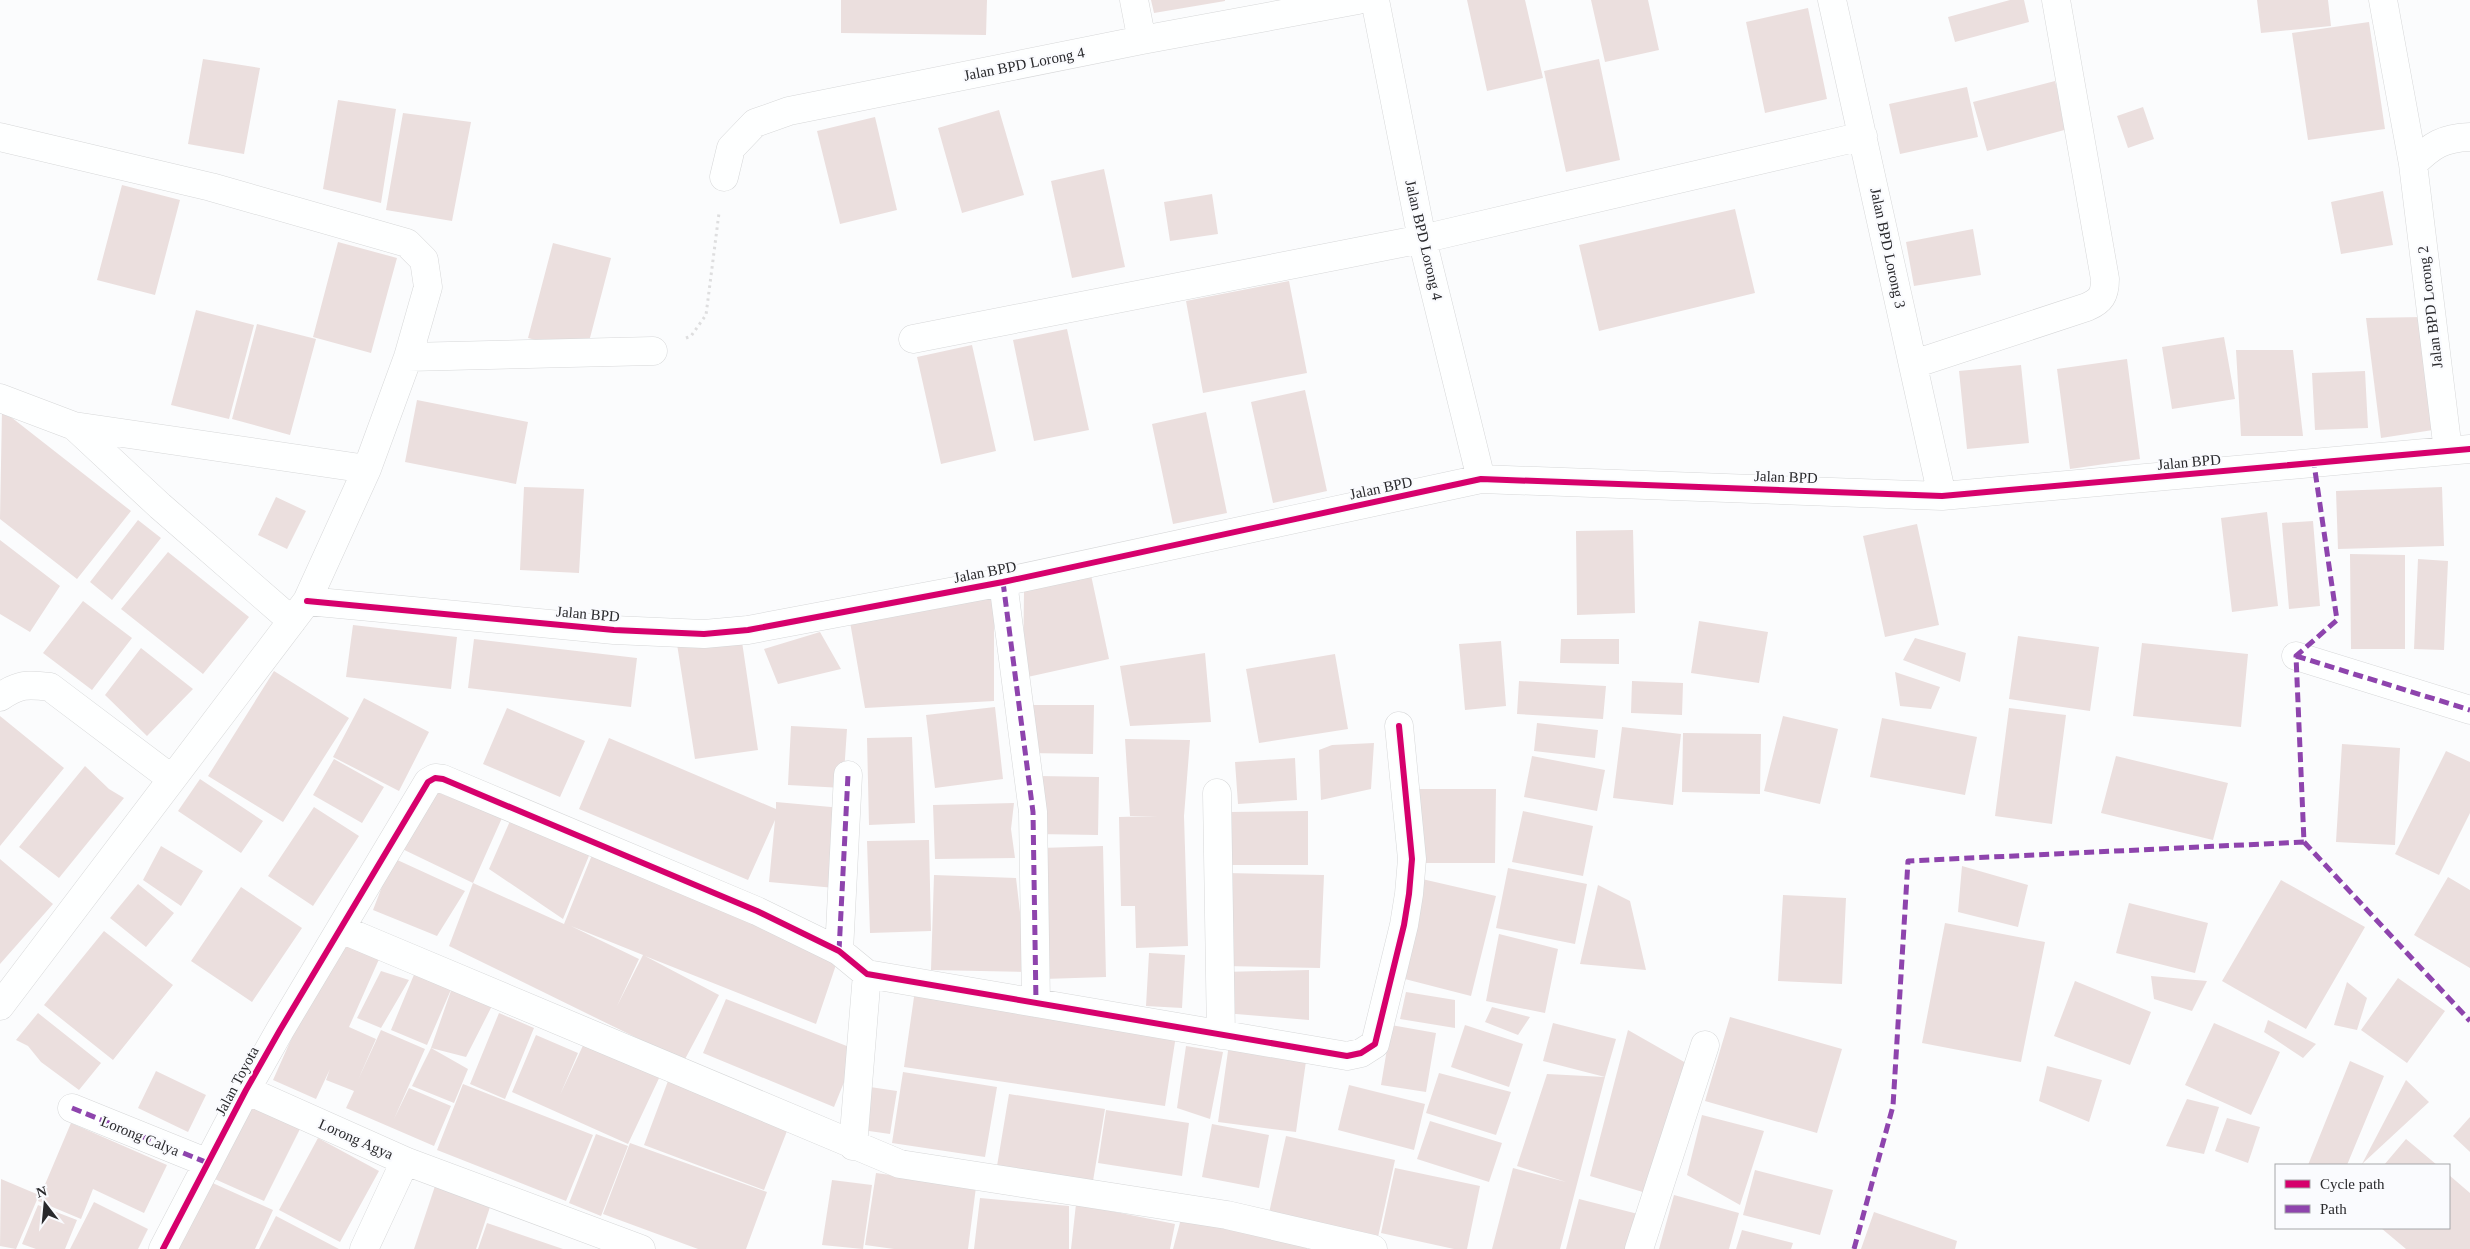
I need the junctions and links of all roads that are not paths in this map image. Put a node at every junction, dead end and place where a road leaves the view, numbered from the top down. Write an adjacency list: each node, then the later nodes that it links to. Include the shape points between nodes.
1 (1134, 0): 7 (street)
2 (1358, 0): 12 (street, Jalan BPD Lorong 4, via 789,111 755,124 731,148)
3 (1375, 0): 13 (street, Jalan BPD Lorong 4)
4 (1832, 0): 8 (street, Jalan BPD Lorong 3)
5 (2056, 0): 17 (street, via 2105,280 2102,297 2087,307)
6 (2383, 0): 11 (street, Jalan BPD Lorong 2)
7 (1140, 31)
8 (1864, 136): 13 (street); 17 (street, Jalan BPD Lorong 3)
9 (0, 137): 16 (street, via 211,187 407,243 424,260 428,287)
10 (2470, 137): 11 (street, via 2453,138 2431,146)
11 (2413, 164): 20 (street, Jalan BPD Lorong 2)
12 (724, 178)
13 (1422, 239): 14 (street); 22 (street, Jalan BPD Lorong 4)
14 (913, 338)
15 (653, 351): 16 (street)
16 (408, 358): 21 (street)
17 (1914, 364): 23 (street, Jalan BPD Lorong 3)
18 (0, 398): 19 (street)
19 (74, 426): 21 (street); 25 (street, via 160,506)
20 (2459, 450): 23 (street, Jalan BPD)
21 (367, 469): 25 (street)
22 (1481, 479): 23 (street, Jalan BPD); 24 (street, Jalan BPD)
23 (1942, 496)
24 (1003, 582): 25 (street, Jalan BPD, via 748,630 704,634); 36 (street, via 1033,812)
25 (299, 611): 31 (street)
26 (2296, 656): 28 (street)
27 (0, 697): 31 (street, via 16,687 30,684 50,687)
28 (2470, 710)
29 (1400, 726): 38 (street, via 1412,859 1404,925 1375,1044 1361,1053 1347,1056)
30 (848, 775): 34 (street)
31 (172, 780): 37 (street)
32 (1216, 793): 38 (street)
33 (341, 929): 34 (street, Jalan Toyota, via 428,782 435,778 444,779 757,911); 40 (street, Jalan Toyota); 42 (street)
34 (839, 951): 35 (street)
35 (867, 974): 36 (street); 42 (street)
36 (1036, 1003): 38 (street)
37 (0, 1006)
38 (1221, 1036)
39 (1706, 1046): 49 (street)
40 (246, 1090): 43 (street, Lorong Agya); 44 (street, Jalan Toyota)
41 (72, 1108): 44 (street, Lorong Calya)
42 (853, 1146): 48 (street, via 900,1164 1227,1215)
43 (405, 1161): 46 (street, Lorong Agya); 47 (street)
44 (208, 1163): 45 (street, Jalan Toyota)
45 (163, 1249)
46 (364, 1249)
47 (641, 1249)
48 (1373, 1249)
49 (1639, 1249)

